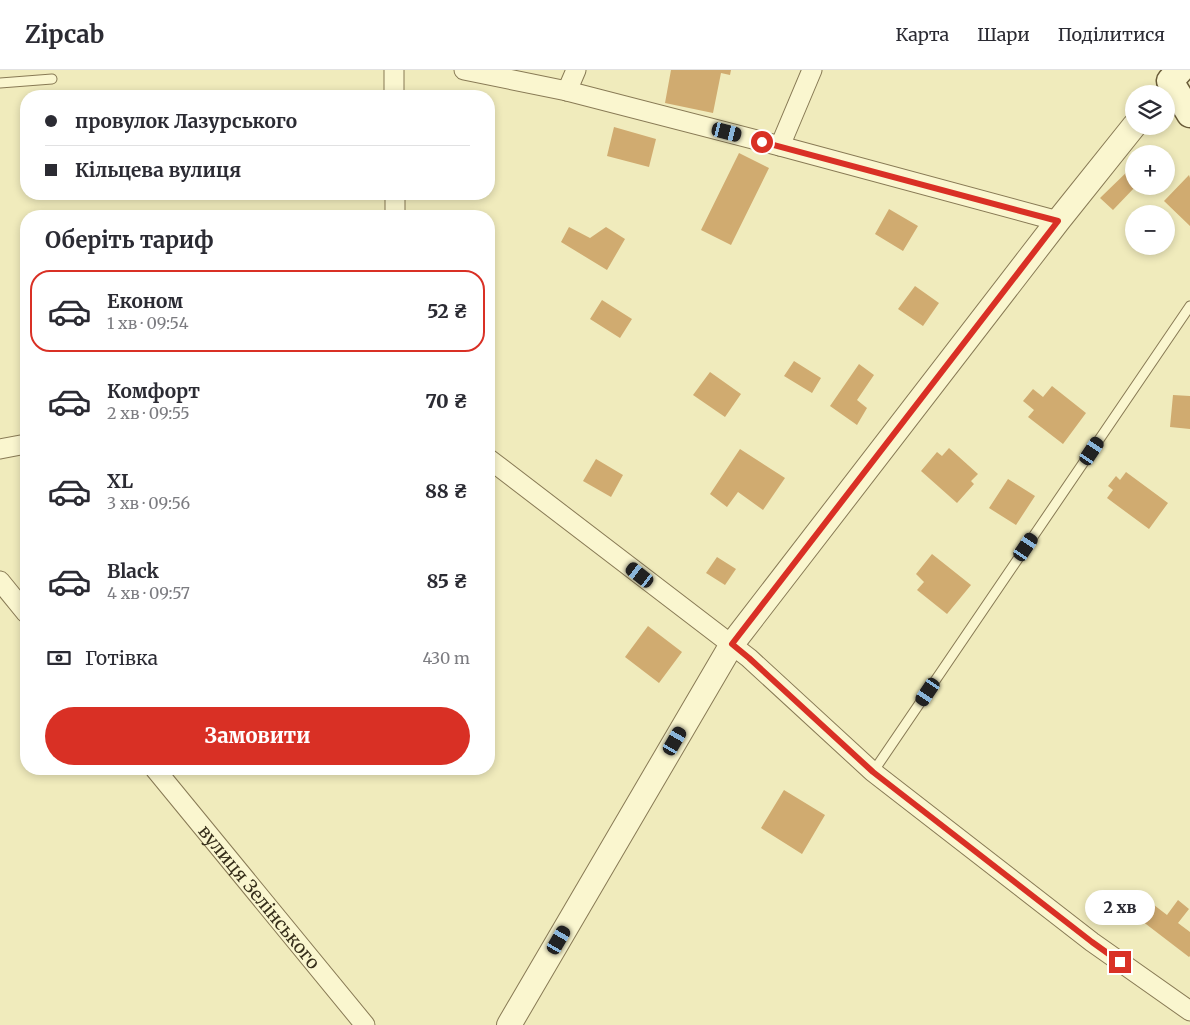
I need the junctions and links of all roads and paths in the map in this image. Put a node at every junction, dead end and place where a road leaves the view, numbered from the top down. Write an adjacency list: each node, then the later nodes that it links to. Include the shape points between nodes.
1 (394, 70): 8 (street)
2 (464, 70): 9 (street)
3 (576, 70): 9 (street)
4 (812, 70): 12 (street)
5 (52, 79): 7 (lane)
6 (1170, 82): 10 (main road)
7 (0, 83)
8 (394, 90)
9 (567, 91): 12 (street)
10 (1190, 114)
11 (1127, 135): 13 (street)
12 (780, 146): 13 (street)
13 (1058, 221): 20 (street)
14 (1190, 306): 21 (lane)
15 (20, 445): 16 (street)
16 (0, 449)
17 (495, 464): 20 (street)
18 (0, 581): 19 (street)
19 (20, 606)
20 (732, 644): 21 (street); 25 (street)
21 (873, 772): 23 (street, via 1092,942)
22 (160, 775): 24 (street, вулиця Зелінського)
23 (1190, 1012)
24 (364, 1025)
25 (509, 1025)

